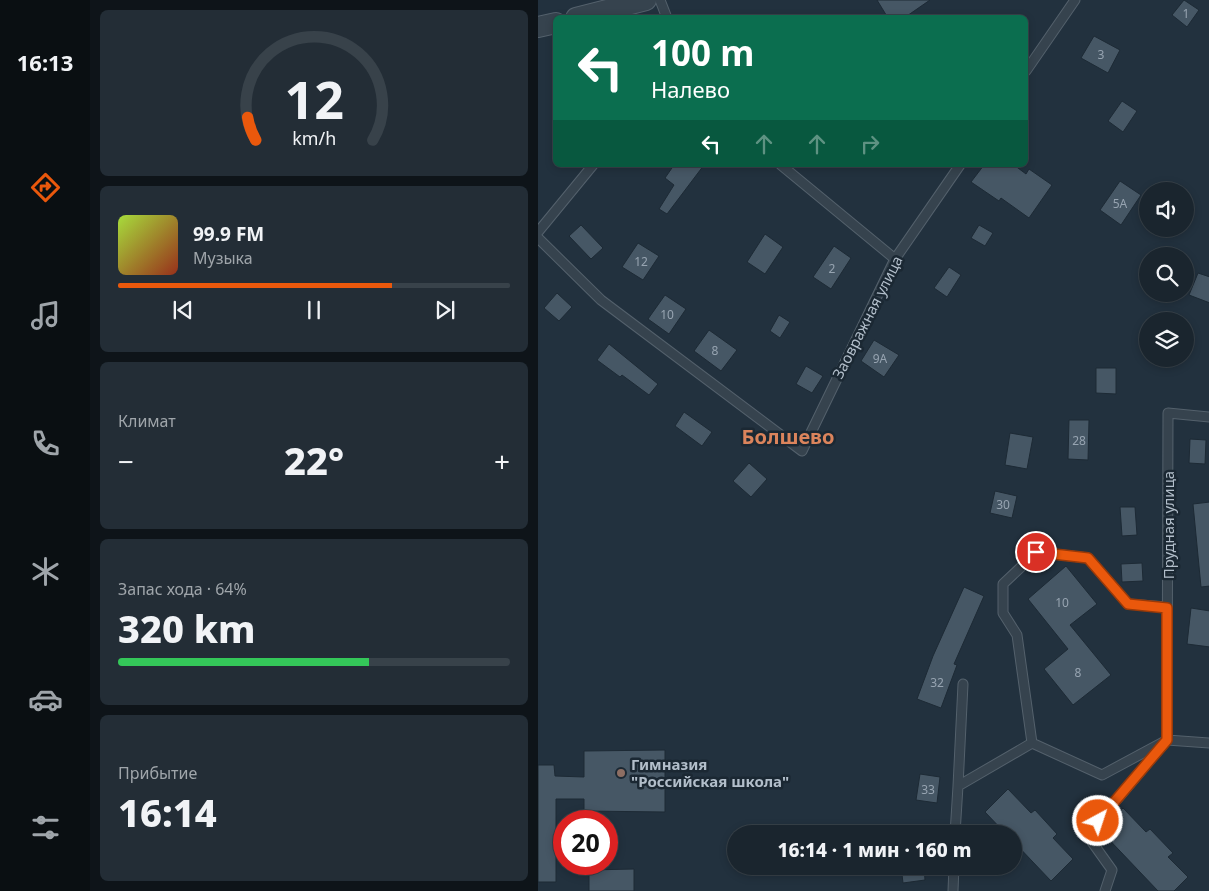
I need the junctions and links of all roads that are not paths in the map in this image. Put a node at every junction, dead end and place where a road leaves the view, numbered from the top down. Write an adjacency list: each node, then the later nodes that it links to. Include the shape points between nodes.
1 (646, 0): 4 (street)
2 (660, 0): 5 (lane)
3 (1075, 0): 8 (lane)
4 (588, 15)
5 (666, 15)
6 (553, 23): 7 (street)
7 (538, 27)
8 (1028, 68)
9 (591, 167): 12 (lane)
10 (783, 167): 14 (lane)
11 (959, 167): 14 (lane, Заовражная улица)
12 (538, 232)
13 (538, 238): 14 (lane, Заовражная улица, via 601,300 802,451)
14 (895, 259)
15 (1210, 417): 16 (lane, Прудная улица, via 1168,413)
16 (1167, 608): 18 (lane, Прудная улица); 20 (lane, via 1128,604 1088,558 1036,552 1003,584 1003,613 1018,635)
17 (963, 684): 21 (lane)
18 (1167, 740): 19 (lane); 20 (lane, via 1102,775); 25 (lane, via 1087,834 1112,870)
19 (1210, 743)
20 (1032, 744): 21 (lane)
21 (958, 786): 22 (lane)
22 (956, 825)
23 (954, 875): 24 (lane)
24 (953, 891)
25 (1105, 891)

